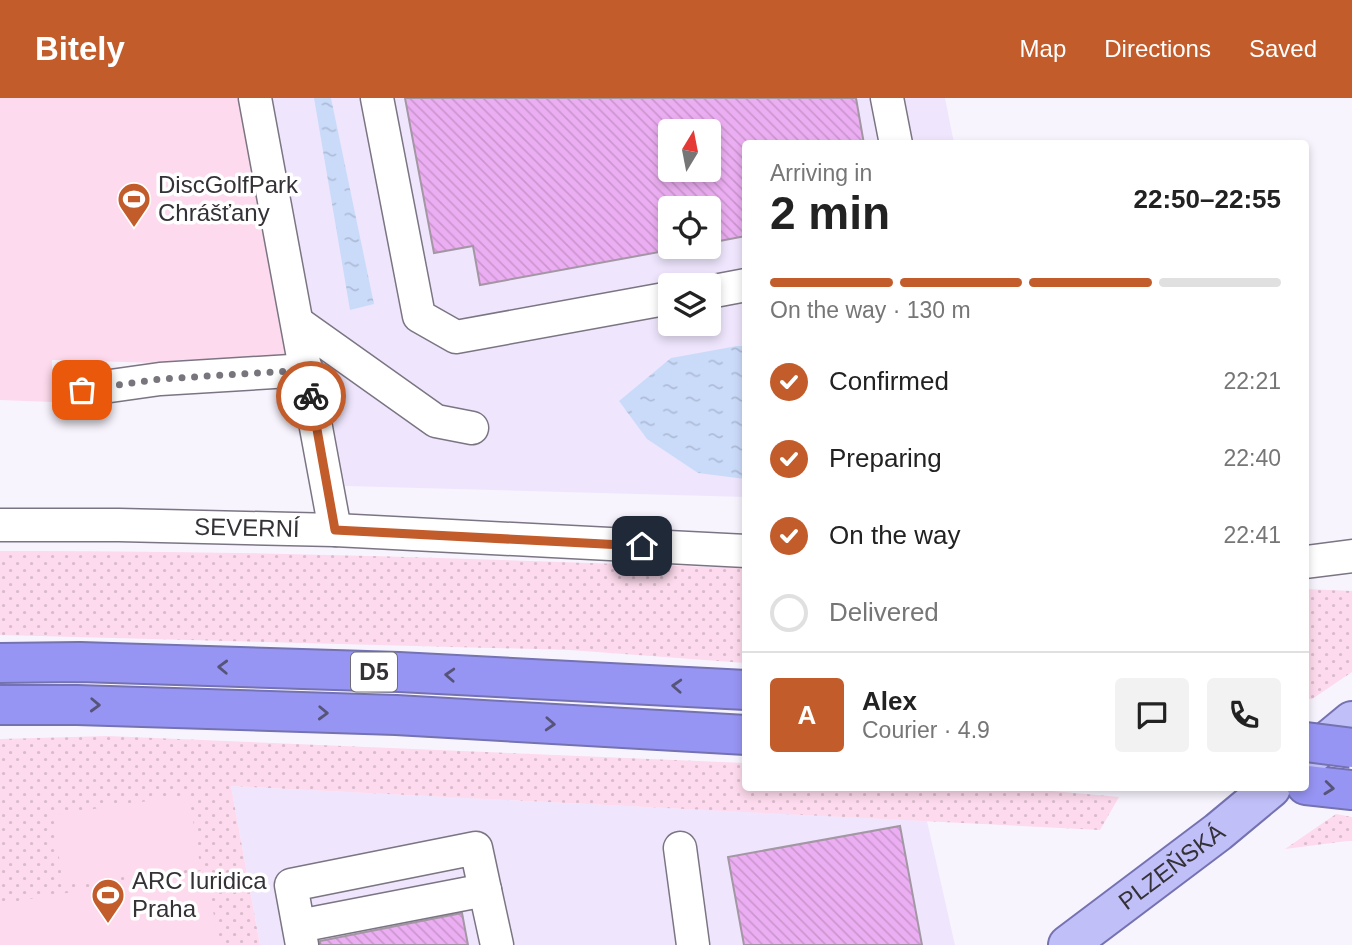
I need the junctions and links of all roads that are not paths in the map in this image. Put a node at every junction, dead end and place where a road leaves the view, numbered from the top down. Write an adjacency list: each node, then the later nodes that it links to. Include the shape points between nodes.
1 (255, 98): 8 (street)
2 (377, 98): 7 (street, via 419,316 456,337)
3 (887, 98): 4 (street)
4 (895, 140)
5 (742, 286): 6 (street)
6 (721, 290)
7 (658, 301)
8 (298, 323): 9 (street); 11 (street, via 436,421)
9 (307, 370): 10 (street, via 160,379); 13 (street)
10 (82, 390)
11 (472, 428)
12 (0, 525): 13 (street, SEVERNÍ)
13 (335, 530): 14 (street, SEVERNÍ)
14 (742, 551)
15 (1352, 556): 16 (street)
16 (1309, 562): 17 (street)
17 (1352, 570)
18 (0, 663): 19 (highway, D5, one-way to 18, via 399,672)
19 (742, 690)
20 (0, 705): 22 (highway, D5, one-way to 22, via 396,715)
21 (1352, 721): 25 (main road)
22 (742, 735)
23 (1309, 742): 24 (highway, bridge)
24 (1352, 748)
25 (1309, 757)
26 (1309, 785): 27 (highway, one-way to 27)
27 (1352, 790)
28 (1267, 791): 34 (main road, PLZEŇSKÁ)
29 (680, 848): 33 (street)
30 (485, 890): 31 (street); 31 (street, via 476,848 291,885); 32 (street)
31 (300, 936)
32 (497, 945)
33 (693, 945)
34 (1068, 945)

